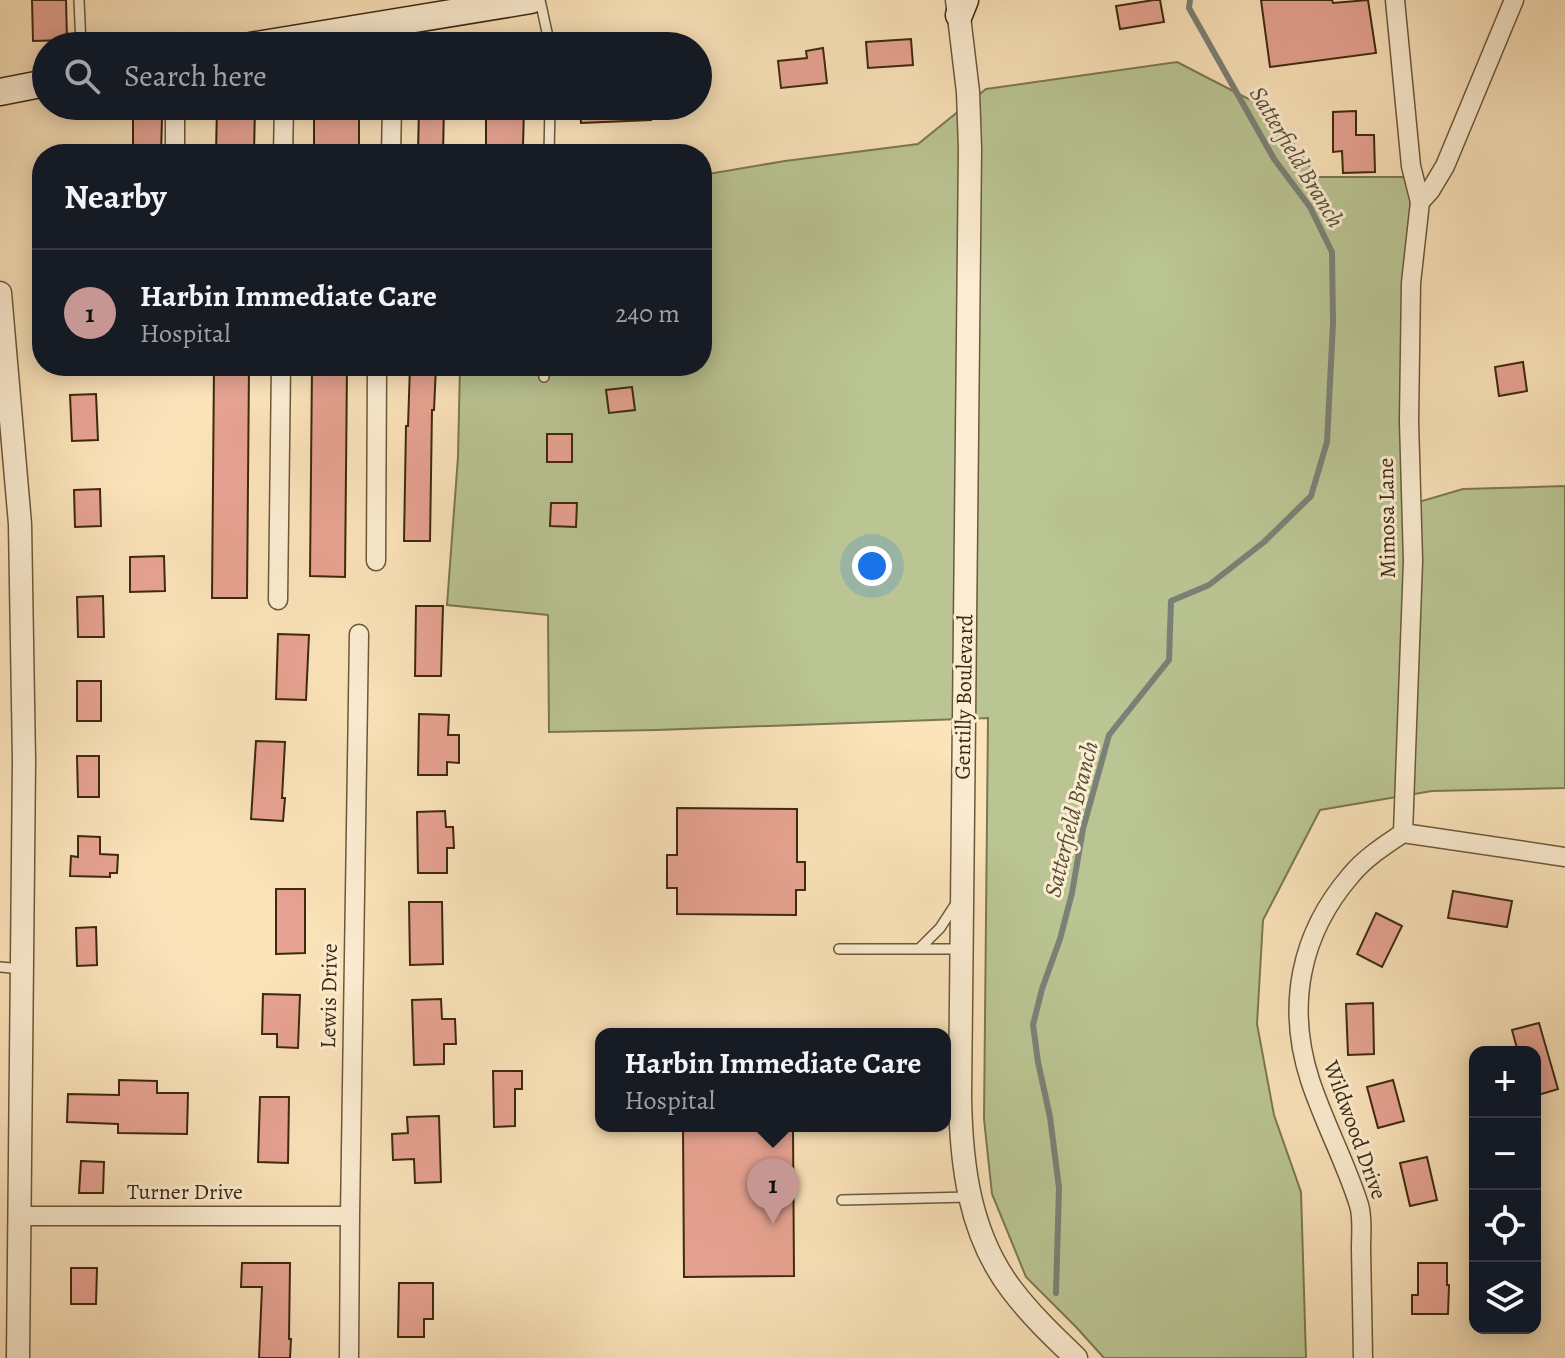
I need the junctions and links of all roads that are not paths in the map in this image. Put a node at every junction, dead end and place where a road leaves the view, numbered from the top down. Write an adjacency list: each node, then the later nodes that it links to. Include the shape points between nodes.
1 (79, 0): 7 (lane)
2 (531, 0): 8 (main road)
3 (540, 0): 9 (lane)
4 (1395, 0): 20 (street, Mimosa Lane, via 1411,166)
5 (1514, 0): 20 (street, Mimosa Lane, via 1445,166)
6 (958, 4): 29 (street, Gentilly Boulevard, via 970,149)
7 (80, 32)
8 (408, 32)
9 (547, 32)
10 (32, 86): 11 (main road)
11 (0, 92)
12 (175, 120): 16 (street)
13 (284, 120): 17 (street)
14 (392, 120): 18 (street)
15 (550, 120): 19 (lane)
16 (175, 144)
17 (283, 144)
18 (391, 144)
19 (549, 144)
20 (1420, 202): 27 (street, Mimosa Lane, via 1411,283 1413,561)
21 (1, 305): 33 (street, via 20,524 24,761)
22 (281, 376): 25 (street)
23 (377, 376): 24 (street)
24 (376, 561)
25 (278, 600)
26 (359, 634): 37 (street, Lewis Drive)
27 (1403, 833): 28 (street); 41 (street, Wildwood Drive, via 1352,873 1329,902 1312,933 1297,1005 1310,1082 1361,1208)
28 (1565, 857)
29 (962, 891): 31 (lane, via 940,928); 32 (street, Gentilly Boulevard)
30 (839, 949): 31 (lane)
31 (919, 949): 32 (lane)
32 (961, 949): 34 (street, Gentilly Boulevard, via 960,1121)
33 (11, 968): 36 (street)
34 (969, 1197): 35 (lane); 40 (street, Gentilly Boulevard, via 984,1242 1012,1290)
35 (842, 1200)
36 (20, 1216): 37 (street, Turner Drive); 38 (street)
37 (350, 1216): 39 (street, Lewis Drive)
38 (18, 1358)
39 (349, 1358)
40 (1076, 1358)
41 (1363, 1358)

